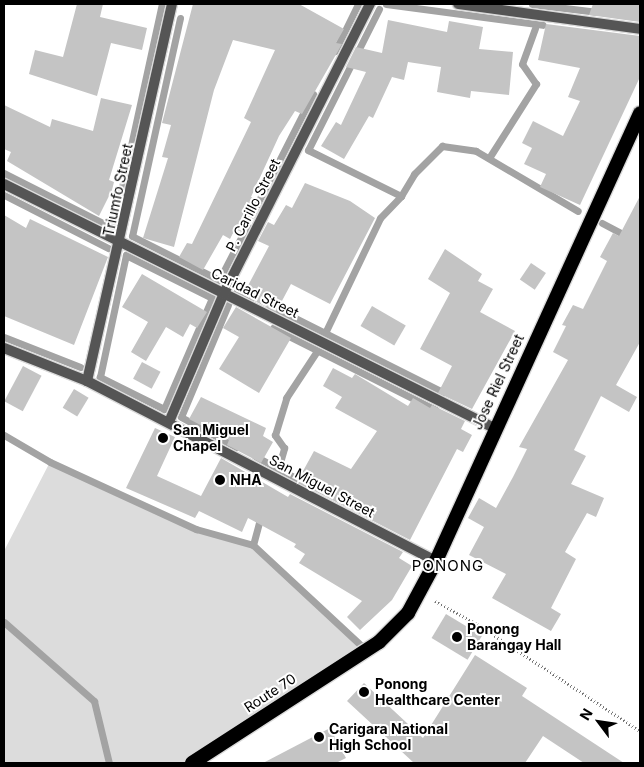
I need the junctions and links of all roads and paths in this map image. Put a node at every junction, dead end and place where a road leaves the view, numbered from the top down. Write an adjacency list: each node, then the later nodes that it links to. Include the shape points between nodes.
1 (172, 4): 7 (street, Triumfo Street)
2 (370, 4): 8 (street, P. Carillo Street)
3 (458, 4): 4 (street)
4 (640, 29)
5 (640, 113): 12 (highway, Jose Riel Street)
6 (4, 184): 7 (street, Caridad Street)
7 (121, 242): 8 (street, Caridad Street); 10 (street, Triumfo Street)
8 (224, 293): 11 (street, P. Carillo Street); 12 (street, Caridad Street)
9 (4, 348): 10 (street, San Miguel Street)
10 (87, 381): 11 (street, San Miguel Street)
11 (169, 422): 13 (street, San Miguel Street)
12 (494, 428): 13 (highway, Jose Riel Street)
13 (436, 561): 14 (highway, Jose Riel Street)
14 (420, 592): 15 (highway, Jose Riel Street, via 408,612); 16 (path, via 477,624)
15 (366, 650): 17 (highway, Route 70)
16 (640, 731)
17 (192, 763)

